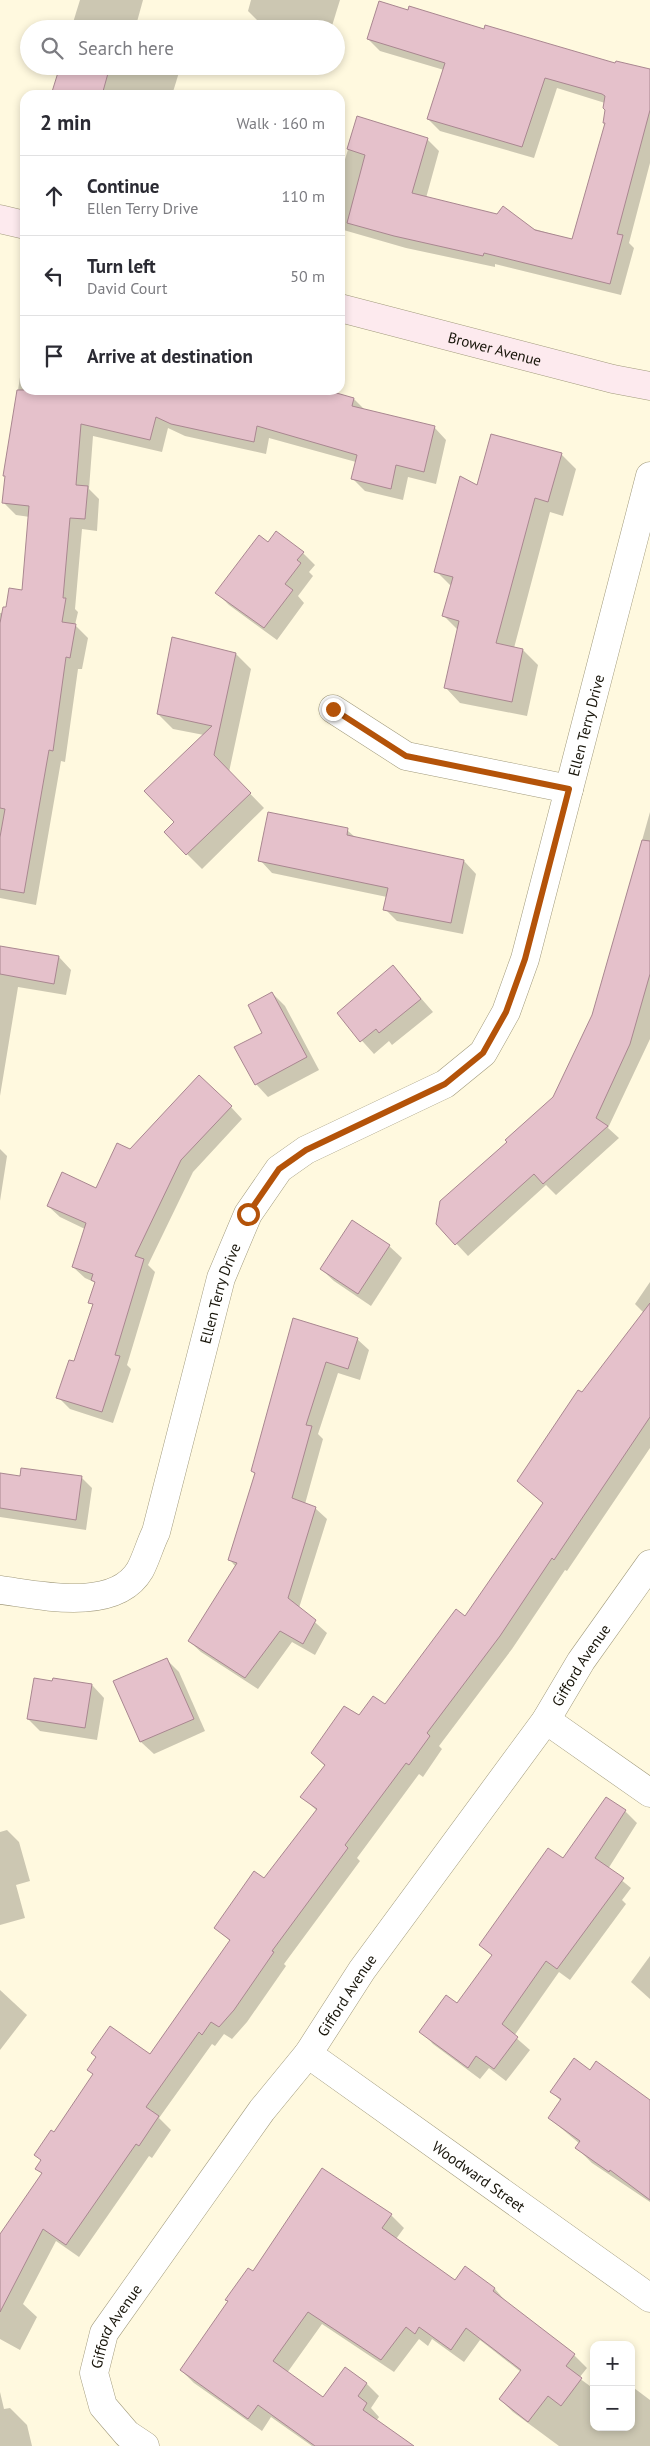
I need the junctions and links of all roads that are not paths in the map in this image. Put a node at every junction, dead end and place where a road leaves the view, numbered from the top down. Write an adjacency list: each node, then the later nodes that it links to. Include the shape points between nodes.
1 (0, 219): 2 (main road)
2 (20, 224)
3 (345, 309): 4 (main road, Brower Avenue)
4 (650, 386)
5 (650, 476): 7 (street, Ellen Terry Drive)
6 (333, 709): 7 (street, via 406,756)
7 (569, 789): 9 (street, Ellen Terry Drive, via 525,959 506,1012 483,1053 445,1084 306,1150 279,1169 248,1214 221,1278 156,1532 139,1571 128,1584 93,1599)
8 (650, 1564): 10 (street, Gifford Avenue, via 581,1661)
9 (0, 1590)
10 (546, 1720): 11 (street); 12 (street, Gifford Avenue, via 362,1970)
11 (650, 1793)
12 (308, 2054): 13 (street, Woodward Street); 14 (street, Gifford Avenue, via 262,2110 104,2333 94,2373 103,2406)
13 (650, 2298)
14 (136, 2440)

